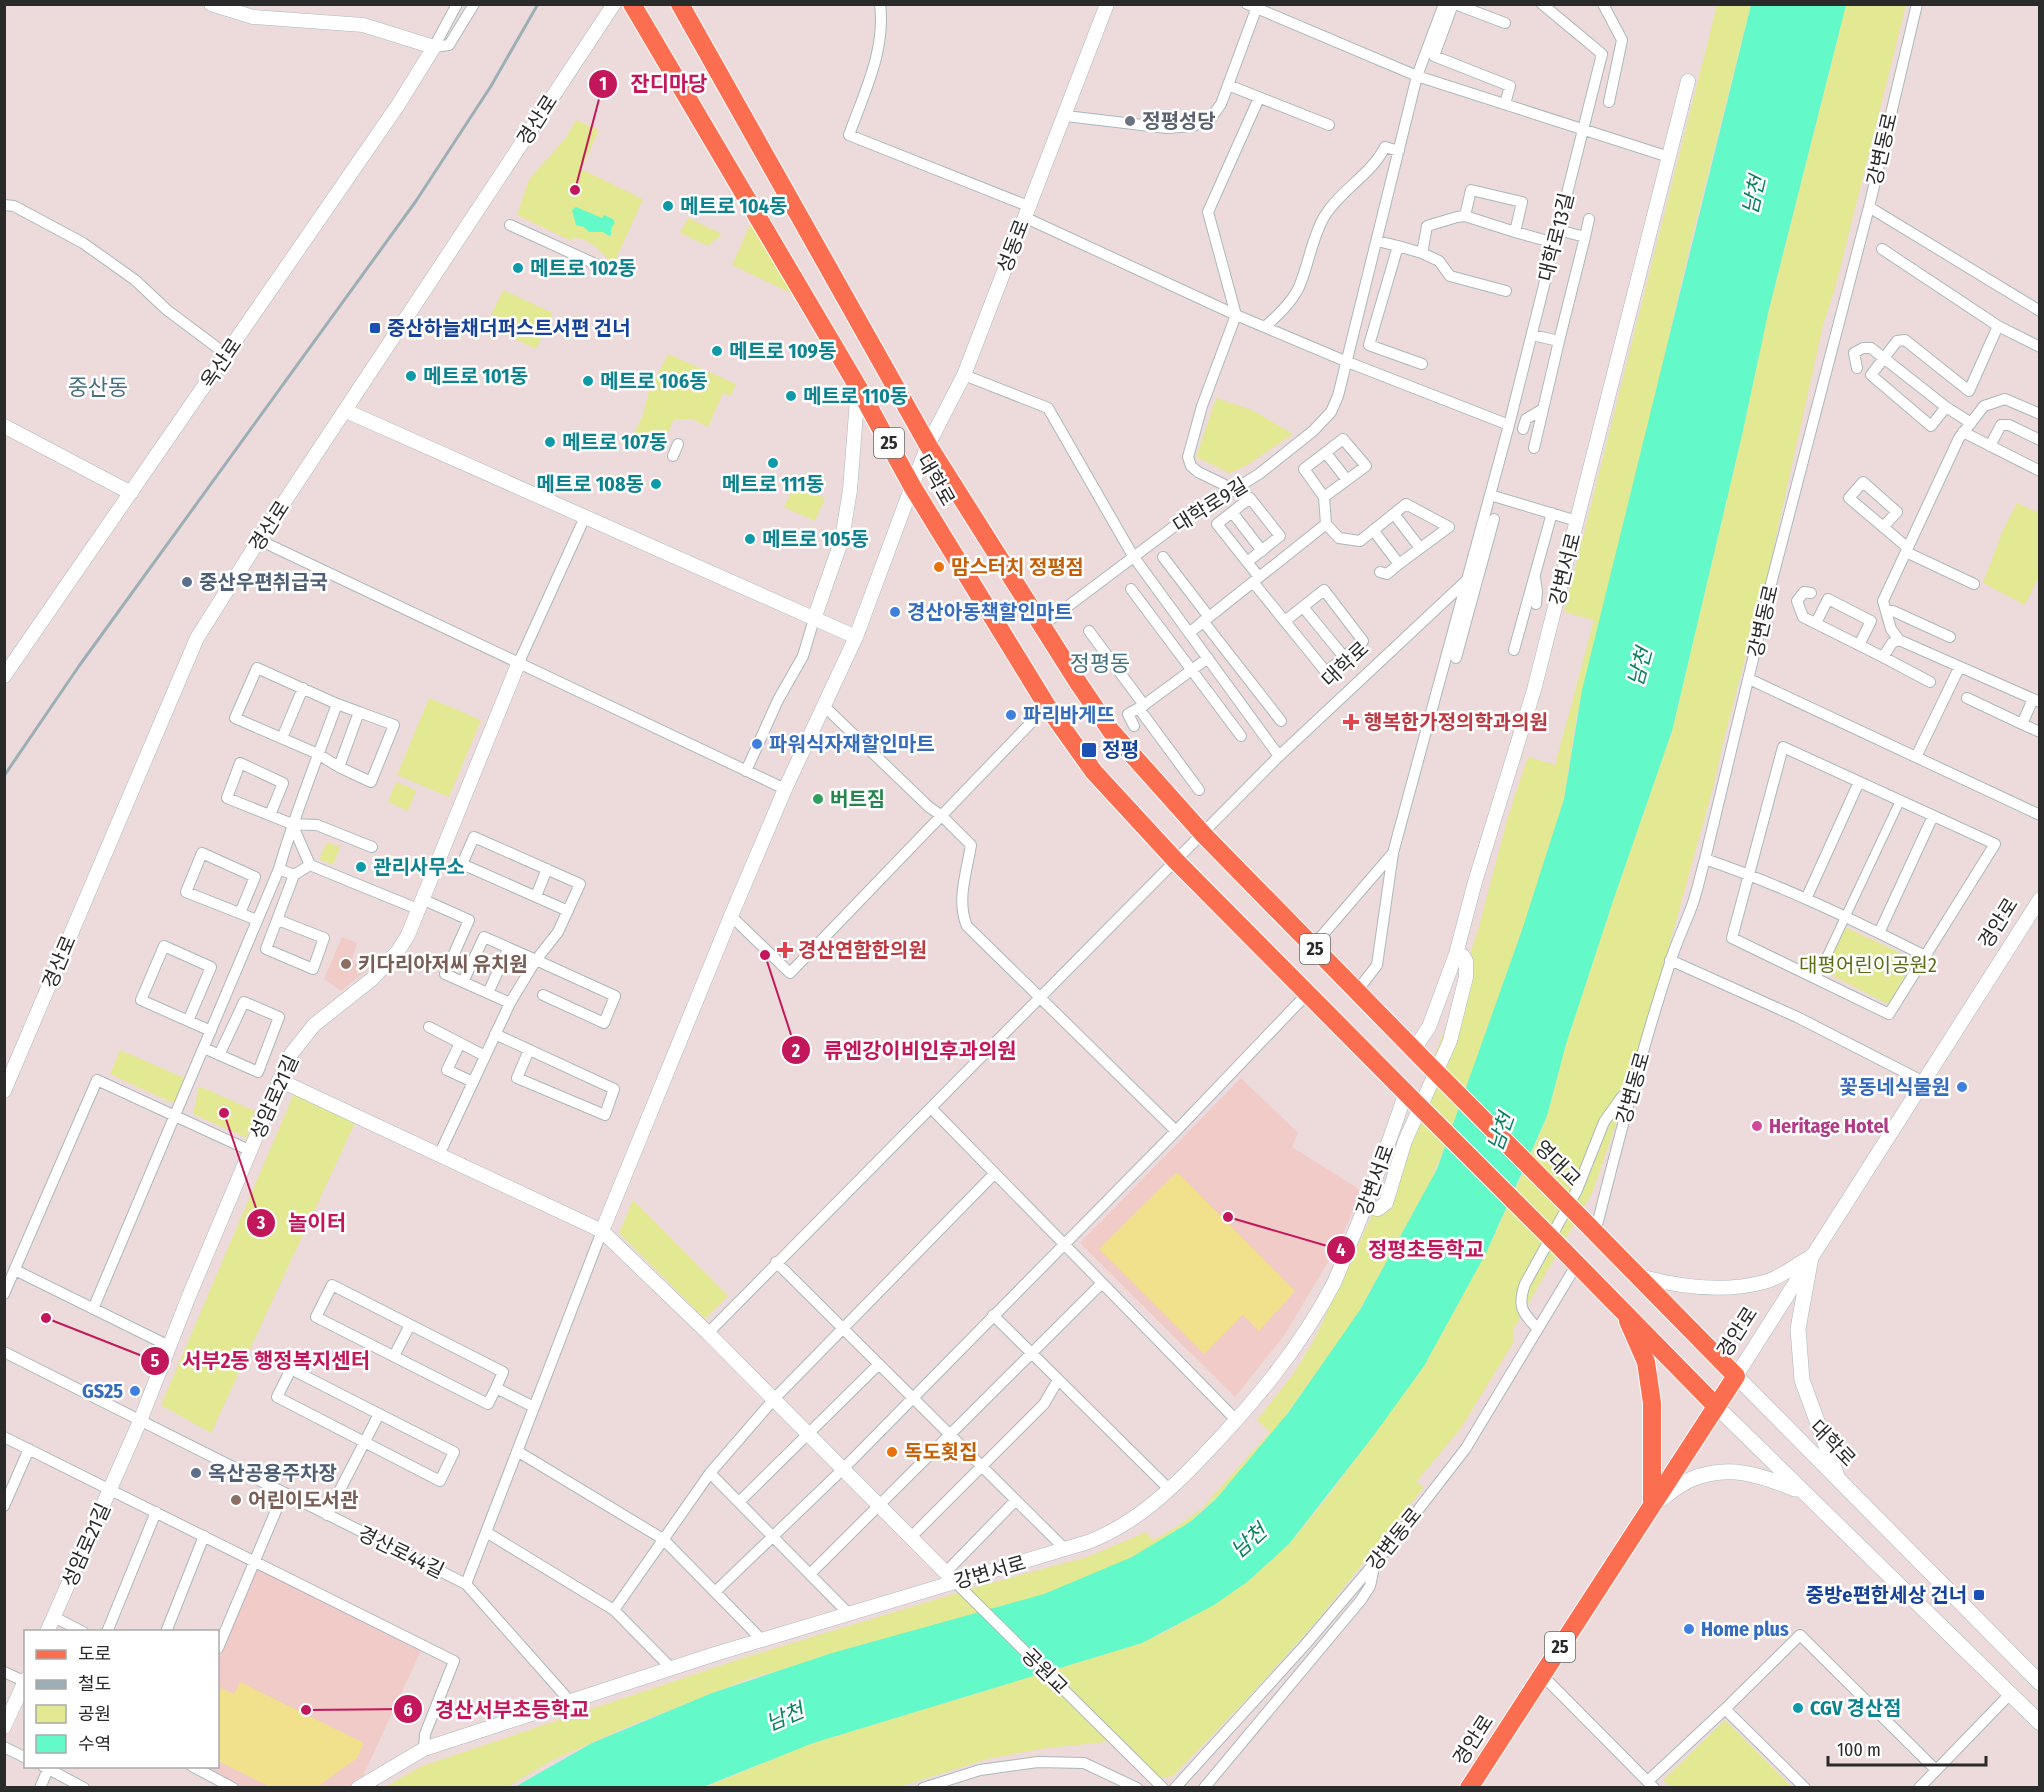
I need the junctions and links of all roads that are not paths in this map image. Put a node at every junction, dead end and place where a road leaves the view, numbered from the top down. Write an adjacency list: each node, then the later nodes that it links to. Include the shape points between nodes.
1 (211, 4): 16 (street, via 253,17 363,25)
2 (457, 4): 16 (street)
3 (474, 4): 16 (street, via 448,45)
4 (615, 4): 60 (street, 경산로)
5 (632, 4): 57 (main road, 대학로 / 25)
6 (680, 4): 69 (main road, 대학로 / 25)
7 (880, 4): 30 (street, via 880,46 849,135)
8 (1107, 4): 23 (street, 성동로)
9 (1444, 4): 17 (street, 대학로9길)
10 (1454, 4): 15 (street); 22 (street, via 1434,56 1510,86)
11 (1542, 4): 25 (street, 대학로13길, via 1602,54)
12 (1603, 4): 21 (street, via 1622,40)
13 (1917, 4): 29 (street, 강변동로)
14 (1253, 6): 17 (street); 19 (street)
15 (1505, 23)
16 (434, 47): 51 (street, 옥산로)
17 (1417, 76): 22 (street); 26 (street, 대학로9길)
18 (1688, 81): 27 (street, 강변서로)
19 (1228, 86): 20 (street); 23 (street, via 1211,118 1193,126 1167,128)
20 (1259, 98): 24 (street); 45 (street, via 1208,212)
21 (1610, 102)
22 (1505, 104): 25 (street)
23 (1066, 116): 30 (street, 성동로)
24 (1329, 125)
25 (1583, 129): 27 (street); 34 (street, 대학로13길)
26 (1398, 152): 37 (street, 대학로9길); 47 (street, via 1385,147 1325,216 1298,290)
27 (1669, 157): 86 (street, 강변서로)
28 (4, 205): 51 (street, via 14,206 84,243)
29 (1869, 207): 44 (street); 129 (street, 강변동로)
30 (1026, 212): 45 (street); 56 (street, 성동로)
31 (1465, 216): 35 (street); 35 (street, via 1471,190 1522,202); 41 (street, via 1427,226)
32 (1589, 219): 36 (street)
33 (510, 225): 42 (street)
34 (1558, 230): 36 (street); 38 (street, 대학로13길)
35 (1515, 232): 38 (street)
36 (1585, 237): 49 (street)
37 (1377, 241): 39 (street); 53 (street, 대학로9길)
38 (1555, 243): 48 (street, 대학로13길)
39 (1398, 246): 41 (street); 54 (street, via 1369,345)
40 (1882, 249): 46 (street)
41 (1422, 253): 43 (street, via 1439,261 1450,276)
42 (602, 267)
43 (1506, 291)
44 (2040, 311)
45 (1236, 315): 47 (street); 77 (street, via 1202,406 1188,457 1198,472)
46 (1998, 326): 50 (street); 52 (street, via 1969,391 1905,340 1897,341)
47 (1266, 327): 53 (street)
48 (1532, 335): 49 (street); 63 (street, 대학로13길)
49 (1558, 341): 59 (street)
50 (2040, 347)
51 (226, 355): 78 (street, 옥산로)
52 (1885, 358): 55 (street, via 1871,348 1863,348 1854,353); 58 (street); 58 (street, via 1871,375 1931,426)
53 (1345, 361): 63 (street); 77 (street, 대학로9길, via 1331,412 1259,474)
54 (1422, 363)
55 (1857, 368)
56 (964, 375): 69 (street, 성동로); 94 (street, via 1048,408)
57 (858, 387): 76 (main road, 대학로 / 25); 109 (street, via 841,515 842,539)
58 (1946, 407): 62 (street)
59 (1543, 410): 65 (street, via 1526,419); 71 (street)
60 (346, 411): 84 (street); 90 (street, 경산로)
61 (2040, 414): 62 (street, via 2006,399 1984,405)
62 (1971, 423): 66 (street)
63 (1509, 425): 79 (street, 대학로13길)
64 (4, 426): 78 (street)
65 (1523, 429)
66 (1963, 432): 70 (street); 93 (street)
67 (2040, 440): 70 (street, via 2001,425)
68 (678, 444): 73 (street)
69 (928, 445): 76 (street, 성동로); 113 (main road, 대학로 / 25)
70 (1990, 446): 74 (street)
71 (1534, 448)
72 (1326, 453): 75 (street); 75 (street, via 1343,439 1366,466); 80 (street, via 1304,470)
73 (673, 456)
74 (2040, 471)
75 (1347, 480): 80 (street)
76 (912, 486): 116 (street, 성동로); 137 (main road, 대학로 / 25)
77 (1233, 489): 94 (street, 대학로9길)
78 (131, 493): 128 (street, 옥산로)
79 (1490, 495): 82 (street); 102 (street, 대학로13길)
80 (1324, 497): 87 (street)
81 (1232, 512): 91 (street); 91 (street, via 1250,498 1280,536); 97 (street, via 1217,524)
82 (1552, 513): 86 (street); 100 (street)
83 (1394, 514): 89 (street); 92 (street); 92 (street, via 1406,504 1449,527)
84 (585, 517): 109 (street); 125 (street)
85 (1494, 519): 102 (street)
86 (1577, 521): 182 (street, 강변서로, via 1534,690)
87 (1326, 524): 89 (street, via 1339,538 1360,541); 96 (street)
88 (1883, 527): 88 (street, via 1849,498 1863,482 1897,512); 93 (street)
89 (1373, 530): 98 (street)
90 (259, 540): 125 (street); 209 (street, 경산로, via 197,638)
91 (1266, 547): 96 (street); 97 (street)
92 (1420, 548): 98 (street)
93 (1907, 550): 103 (street); 108 (street, via 1883,601)
94 (1133, 556): 113 (street, 대학로9길); 115 (street)
95 (1163, 557): 110 (street)
96 (1282, 559): 101 (street)
97 (1247, 562): 101 (street)
98 (1399, 564): 99 (street, via 1387,574)
99 (1380, 572)
100 (1534, 574): 106 (street); 120 (street)
101 (1256, 580): 110 (street); 111 (street)
102 (1469, 584): 124 (street); 146 (street, 대학로); 161 (street)
103 (1974, 584)
104 (1131, 590): 127 (street)
105 (1811, 592): 112 (street, via 1804,592 1797,601 1803,617)
106 (1536, 604)
107 (1303, 607): 111 (street); 121 (street); 121 (street, via 1324,590 1363,640)
108 (1886, 611): 117 (street); 118 (street)
109 (814, 619): 116 (street); 149 (street, via 803,656)
110 (1206, 619): 115 (street); 139 (street)
111 (1285, 621): 121 (street, via 1326,672)
112 (1816, 623): 119 (street); 119 (street, via 1828,599 1871,621)
113 (1043, 625): 159 (main road, 대학로 / 25, via 1111,731)
114 (1089, 632): 135 (street)
115 (1189, 633): 123 (street)
116 (856, 637): 136 (street, 성동로)
117 (1950, 637)
118 (1899, 640): 122 (street, via 1892,643); 126 (street)
119 (1859, 645): 122 (street)
120 (1514, 650)
121 (1344, 657)
122 (1883, 657): 130 (street)
123 (1208, 658): 127 (street); 146 (street)
124 (1456, 658)
125 (519, 662): 149 (street); 172 (street, 성암로21길)
126 (1959, 668): 133 (street); 147 (street)
127 (1191, 670): 135 (street); 143 (street)
128 (4, 676)
129 (1749, 680): 147 (street); 162 (street, 강변동로)
130 (1930, 681)
131 (303, 688): 134 (street); 144 (street); 144 (street, via 257,668 235,717)
132 (1967, 698): 140 (street)
133 (2036, 701): 140 (street)
134 (337, 704): 138 (street); 145 (street)
135 (1144, 705): 141 (street, via 1128,714); 152 (street, via 1140,710)
136 (824, 706): 151 (street, 성동로); 156 (street)
137 (1047, 706): 156 (street); 163 (main road, 대학로 / 25, via 1094,772)
138 (359, 712): 148 (street); 148 (street, via 394,725 371,782)
139 (1281, 721)
140 (2022, 724): 142 (street)
141 (1134, 726)
142 (2040, 732)
143 (1241, 736)
144 (282, 738): 145 (street)
145 (318, 754): 148 (street); 158 (street)
146 (1279, 756): 159 (street, 대학로)
147 (1916, 758): 155 (street)
148 (339, 766)
149 (746, 771): 151 (street)
150 (1859, 782): 153 (street); 167 (street, via 1783,747); 170 (street)
151 (785, 789): 175 (street, 성동로)
152 (1199, 790)
153 (1900, 801): 157 (street); 176 (street)
154 (270, 815): 154 (street, via 227,798 240,763 283,783); 158 (street)
155 (2040, 815)
156 (942, 816): 175 (street, via 789,973); 192 (street, via 971,844 962,900 967,926)
157 (1933, 816): 179 (street); 183 (street, via 1995,844)
158 (292, 824): 160 (street, via 317,825); 164 (street); 165 (street)
159 (1203, 834): 163 (street, 대학로); 180 (main road, 대학로 / 25)
160 (372, 847)
161 (1393, 853): 180 (street); 188 (street, via 1377,965)
162 (1705, 859): 167 (street); 185 (street, 강변동로)
163 (1176, 861): 190 (main road); 192 (street)
164 (310, 865): 168 (street); 172 (street)
165 (279, 869): 168 (street); 177 (street)
166 (547, 869): 169 (street); 169 (street, via 474,837 462,864); 173 (street, via 580,884)
167 (1749, 874): 170 (street); 186 (street, via 1732,938)
168 (294, 876): 178 (street)
169 (536, 896): 173 (street)
170 (1806, 899): 176 (street)
171 (2040, 899): 207 (street, 경안로)
172 (422, 905): 187 (street, via 469,920 446,974); 205 (street, 성암로21길, via 398,951 362,989 314,1025 291,1054)
173 (568, 911): 184 (street, via 558,932)
174 (240, 913): 174 (street, via 186,892 201,853 255,877); 177 (street)
175 (731, 916): 218 (street, 성동로)
176 (1845, 918): 179 (street); 186 (street)
177 (257, 920): 196 (street)
178 (278, 920): 178 (street, via 266,949 312,969 324,938)
179 (1879, 933): 183 (street)
180 (1312, 946): 188 (main road, 대학로 / 25)
181 (508, 949): 184 (street); 187 (street, via 484,938); 189 (street)
182 (1456, 954): 200 (street, 강변서로, via 1429,1027); 217 (street, via 1466,961 1466,977 1450,1041 1405,1141 1386,1203 1378,1209)
183 (1925, 956): 186 (street, via 1889,1014)
184 (536, 960): 191 (street, via 615,996 604,1023); 193 (street)
185 (1670, 960): 207 (street, via 1797,1017); 208 (street, 강변동로)
186 (1816, 979)
187 (463, 982): 189 (street)
188 (1357, 991): 200 (main road, 대학로 / 25)
189 (488, 993): 193 (street)
190 (1307, 994): 210 (main road); 213 (street)
191 (543, 995)
192 (1041, 998): 211 (street); 213 (street)
193 (510, 1003): 197 (street)
194 (188, 1021): 194 (street, via 141,1000 164,946 211,967); 196 (street)
195 (429, 1027): 198 (street)
196 (211, 1031): 199 (street)
197 (495, 1035): 201 (street); 203 (street)
198 (460, 1043): 203 (street); 206 (street, via 447,1070)
199 (204, 1048): 202 (street); 212 (street)
200 (1414, 1049): 204 (main road, 대학로 / 25)
201 (529, 1050): 201 (street, via 614,1089 605,1115 517,1078)
202 (219, 1055): 202 (street, via 258,1072 279,1017 244,1002)
203 (485, 1056): 206 (street)
204 (1428, 1064): 219 (main road, 영대교 / 25, bridge)
205 (279, 1080): 214 (street, 성암로21길); 215 (street)
206 (473, 1082): 215 (street)
207 (1924, 1082): 221 (street, 경안로)
208 (1635, 1085): 219 (street, 강변동로); 233 (street, via 1604,1122 1577,1190 1525,1284 1521,1309)
209 (4, 1091)
210 (1410, 1096): 217 (street, 강변서로); 223 (main road, bridge)
211 (931, 1108): 216 (street); 222 (street)
212 (175, 1116): 214 (street); 224 (street, via 97,1080); 228 (street)
213 (1176, 1131): 220 (street)
214 (251, 1151): 235 (street, 성암로21길)
215 (439, 1155): 218 (street)
216 (995, 1173): 220 (street); 232 (street)
217 (1366, 1207): 249 (street, 강변서로, via 1334,1283 1286,1360)
218 (602, 1231): 234 (street); 246 (street)
219 (1595, 1233): 225 (main road, 대학로 / 25)
220 (1063, 1243): 226 (street); 230 (street)
221 (1811, 1257): 225 (street, via 1766,1282 1719,1288 1675,1286); 240 (street, 경안로); 259 (main road, via 1798,1329 1802,1380)
222 (776, 1262): 232 (street); 234 (street)
223 (1578, 1264): 229 (main road); 233 (street, 강변동로)
224 (15, 1270): 227 (street); 228 (street)
225 (1638, 1276): 240 (main road, 대학로 / 25)
226 (1102, 1283): 237 (street); 249 (street)
227 (4, 1294)
228 (93, 1309): 235 (street)
229 (1624, 1311): 245 (main road); 268 (main road, via 1646,1362 1652,1403)
230 (993, 1315): 237 (street); 243 (street)
231 (410, 1325): 238 (street); 238 (street, via 332,1286 316,1317); 242 (street, via 503,1372)
232 (843, 1328): 239 (street); 244 (street)
233 (1538, 1329): 278 (street, 강변동로, via 1466,1448)
234 (708, 1333): 244 (street)
235 (169, 1346): 248 (street, 성암로21길)
236 (4, 1352): 248 (street, 경산로44길)
237 (1031, 1353): 241 (street); 251 (street)
238 (394, 1356): 242 (street, via 488,1404)
239 (879, 1364): 243 (street); 250 (street)
240 (1736, 1376): 245 (main road, 경안로 / 25); 259 (main road, 대학로)
241 (1058, 1380): 256 (street, via 1044,1404); 261 (street)
242 (496, 1388): 246 (street)
243 (913, 1397): 251 (street); 257 (street)
244 (774, 1399): 250 (street); 258 (street)
245 (1716, 1406): 262 (main road); 268 (main road, 경안로 / 25)
246 (534, 1407): 255 (street)
247 (379, 1414): 253 (street); 253 (street, via 454,1452 440,1480); 253 (street, via 291,1369 277,1397)
248 (140, 1421): 260 (street, 성암로21길); 263 (street, 경산로44길)
249 (1237, 1421): 261 (street, 강변서로)
250 (808, 1433): 257 (street); 265 (street)
251 (950, 1434): 256 (street); 266 (street)
252 (4, 1437): 254 (street)
253 (364, 1442): 270 (street)
254 (29, 1449): 260 (street); 267 (street)
255 (517, 1451): 271 (street); 275 (street)
256 (982, 1466): 264 (street); 274 (street)
257 (843, 1469): 266 (street); 273 (street)
258 (710, 1473): 265 (street); 275 (street)
259 (1839, 1482): 297 (main road, 대학로)
260 (110, 1489): 269 (street); 285 (street, 성암로21길)
261 (1169, 1489): 276 (street, 강변서로, via 1110,1534)
262 (1803, 1492): 268 (main road, via 1761,1475 1724,1471 1691,1479); 298 (main road)
263 (284, 1494): 270 (street, 경산로44길); 277 (street)
264 (1016, 1500): 276 (street); 280 (street)
265 (739, 1502): 273 (street)
266 (879, 1505): 274 (street); 279 (street)
267 (4, 1506)
268 (1652, 1506): 294 (main road, 경안로 / 25)
269 (156, 1512): 272 (street); 288 (street)
270 (327, 1515): 281 (street, 경산로44길)
271 (486, 1532): 281 (street); 283 (street)
272 (204, 1536): 277 (street); 289 (street)
273 (772, 1537): 279 (street); 282 (street)
274 (911, 1537): 280 (street)
275 (663, 1539): 282 (street); 283 (street)
276 (1065, 1549): 280 (street, 강변서로)
277 (254, 1562): 291 (street); 304 (street, via 454,1662 425,1734)
278 (1375, 1563): 317 (street, 강변동로); 318 (street, via 1370,1586 1361,1600)
279 (810, 1574): 284 (street)
280 (950, 1577): 284 (street, 강변서로); 316 (street, 공원교)
281 (466, 1584): 299 (street, 경산로44길)
282 (715, 1592): 290 (street)
283 (615, 1610): 292 (street)
284 (849, 1614): 290 (street, 강변서로)
285 (54, 1617): 286 (street, 성암로21길); 287 (street)
286 (48, 1630)
287 (79, 1630)
288 (108, 1630)
289 (167, 1630)
290 (762, 1640): 292 (street, 강변서로)
291 (219, 1646)
292 (671, 1668): 299 (street, 강변서로)
293 (4, 1672): 295 (street)
294 (1542, 1675): 309 (street); 319 (main road, 경안로 / 25)
295 (24, 1681)
296 (24, 1683): 302 (street)
297 (2040, 1683)
298 (2010, 1694): 301 (main road); 308 (street)
299 (569, 1700): 304 (street, 강변서로)
300 (1725, 1709): 308 (street, via 1800,1635); 309 (street); 320 (street)
301 (2040, 1723)
302 (4, 1727)
303 (4, 1747): 305 (street)
304 (424, 1749): 315 (street, 강변서로)
305 (24, 1757)
306 (45, 1768): 312 (street); 313 (street)
307 (194, 1768): 314 (street)
308 (1936, 1770): 321 (street)
309 (1651, 1784)
310 (928, 1787): 311 (street, via 980,1770 1038,1762 1084,1763)
311 (1133, 1787)
312 (40, 1788)
313 (84, 1788)
314 (233, 1788)
315 (358, 1788)
316 (1163, 1788)
317 (1175, 1788)
318 (1204, 1788)
319 (1469, 1788)
320 (1805, 1788)
321 (1919, 1788)

